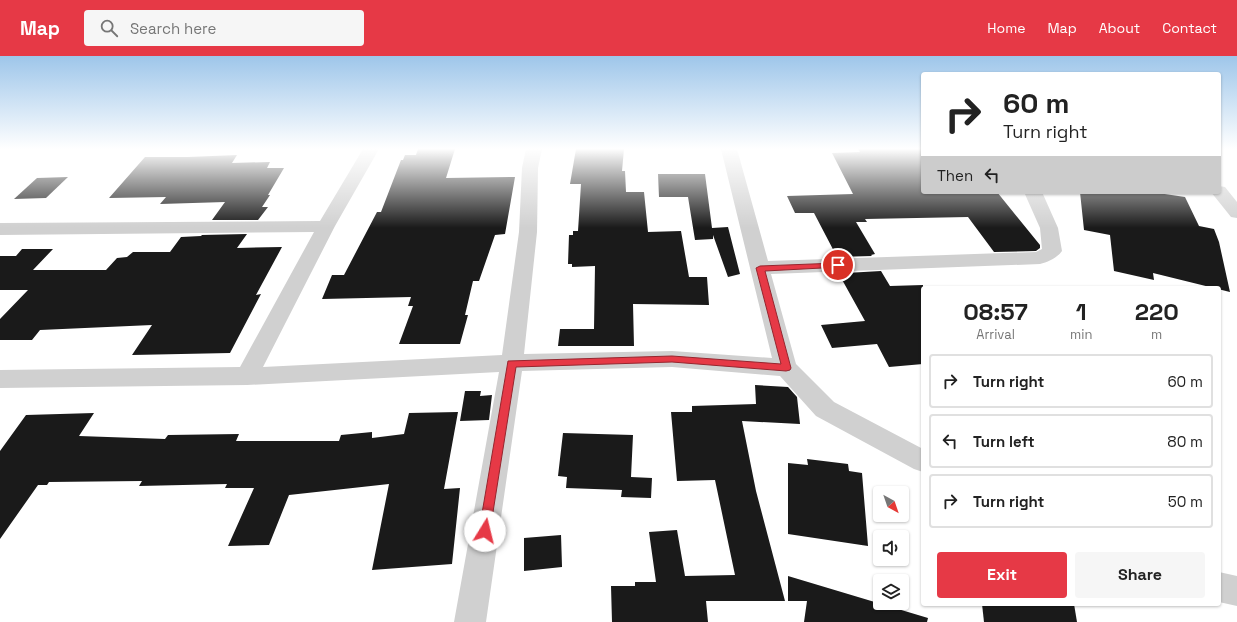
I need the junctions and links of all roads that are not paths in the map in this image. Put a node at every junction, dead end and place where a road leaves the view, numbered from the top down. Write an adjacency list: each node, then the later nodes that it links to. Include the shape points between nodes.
1 (356, 175): 7 (street)
2 (530, 175): 10 (street, via 528,232)
3 (736, 175): 9 (street)
4 (1221, 193): 6 (street)
5 (1034, 194): 9 (street, via 1049,228 1052,251 1040,258)
6 (1237, 213)
7 (326, 226): 8 (street); 12 (street)
8 (0, 229)
9 (760, 268): 11 (street)
10 (512, 363): 11 (street, via 672,359); 12 (street); 17 (street)
11 (786, 368): 14 (street, via 825,410)
12 (247, 376): 13 (street)
13 (0, 379)
14 (921, 460)
15 (1221, 587): 16 (street)
16 (1237, 591)
17 (470, 622)

